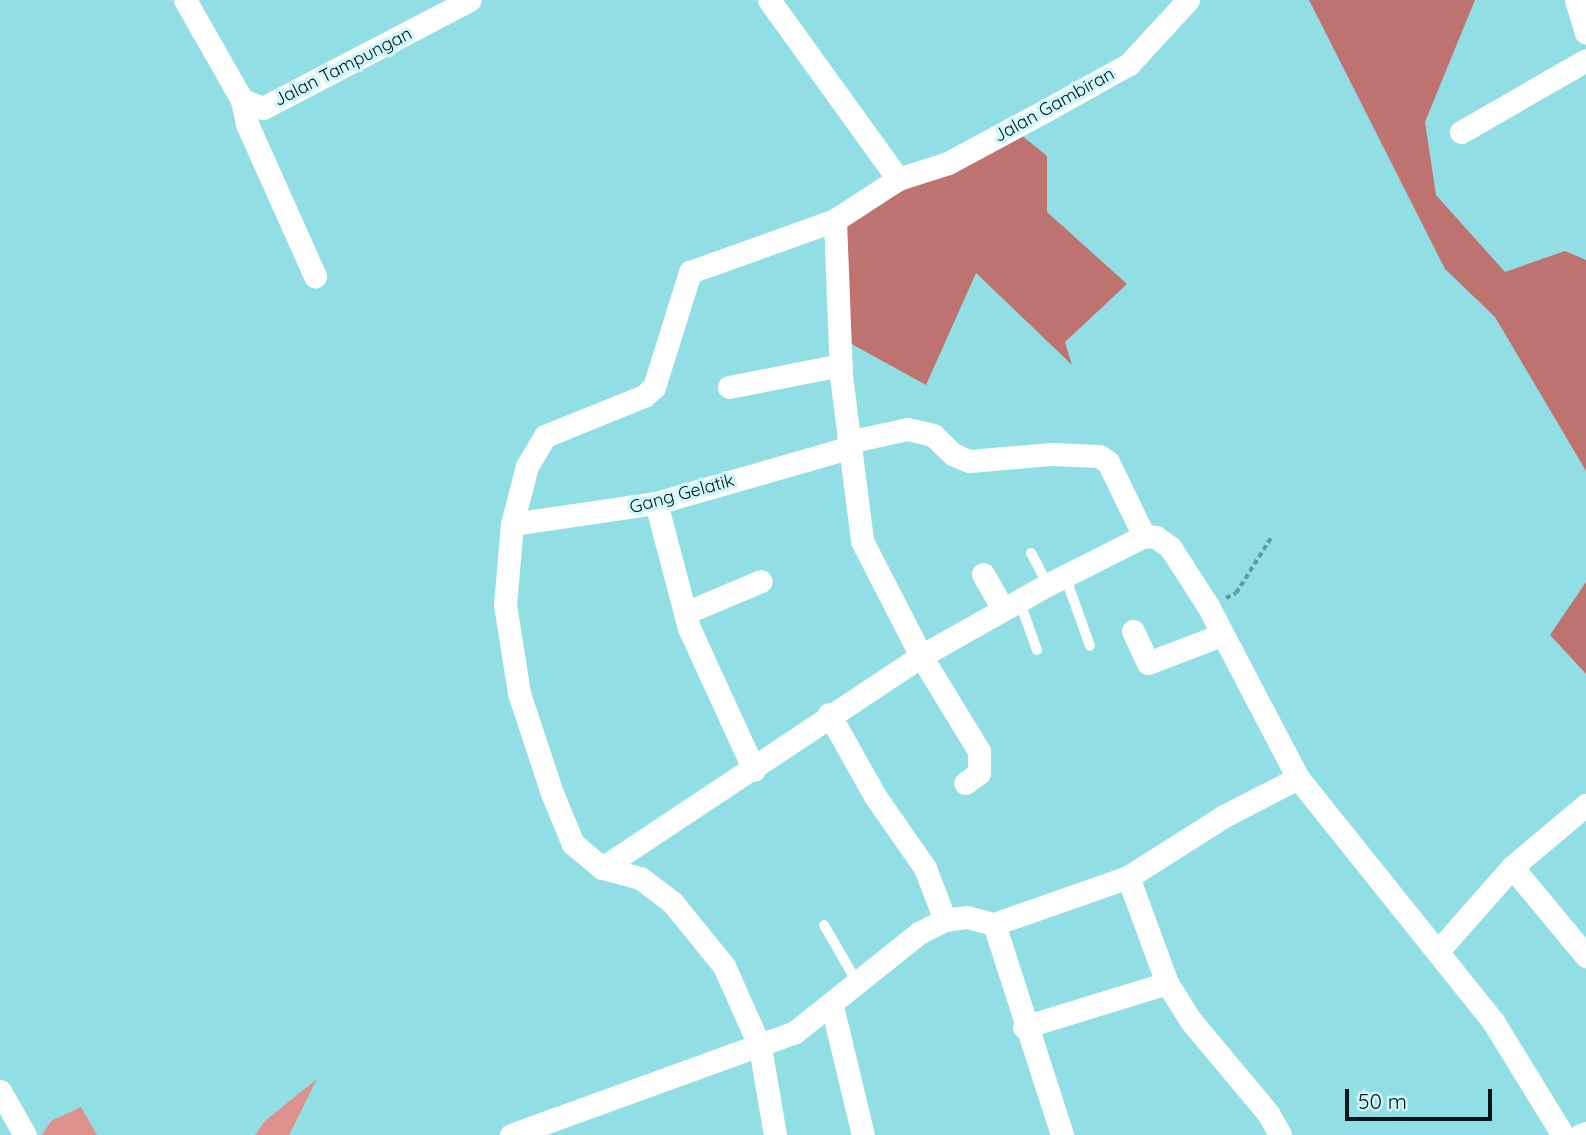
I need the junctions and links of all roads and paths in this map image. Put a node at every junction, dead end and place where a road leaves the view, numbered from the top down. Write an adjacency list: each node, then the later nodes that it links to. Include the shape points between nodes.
1 (185, 0): 8 (street)
2 (471, 0): 8 (street, Jalan Tampungan, via 280,102 263,108)
3 (769, 0): 10 (street)
4 (1188, 0): 10 (street, Jalan Gambiran, via 1129,64 948,163)
5 (1576, 0): 6 (street)
6 (1586, 33)
7 (1586, 60): 9 (street)
8 (242, 100): 12 (street, via 247,124)
9 (1461, 132)
10 (898, 179): 11 (street, Jalan Gambiran)
11 (835, 220): 13 (street); 17 (street, Jalan Gambiran, via 690,272 654,387 644,396 545,436 527,466)
12 (315, 276)
13 (841, 365): 14 (street); 15 (street)
14 (729, 387)
15 (848, 445): 16 (street, Gang Gelatik); 18 (street, Gang Gelatik, via 907,429 923,430 969,461 1051,454 1099,456 1113,470); 31 (street, via 862,541)
16 (656, 503): 17 (street, Gang Gelatik); 26 (street)
17 (512, 524): 38 (street, via 505,605 519,693 573,844)
18 (1144, 536): 22 (street); 25 (street, via 1156,537 1170,547)
19 (1272, 536): 25 (path, via 1236,593)
20 (1031, 553): 22 (lane)
21 (983, 574): 24 (street)
22 (1057, 580): 24 (street); 29 (lane)
23 (761, 581): 26 (street)
24 (1011, 604): 30 (lane); 31 (street)
25 (1208, 606): 28 (street)
26 (685, 613): 33 (street)
27 (1133, 631): 28 (street, via 1148,663)
28 (1221, 635): 34 (street)
29 (1090, 646)
30 (1037, 650)
31 (921, 656): 32 (street); 35 (street, via 979,751 979,773)
32 (830, 714): 33 (street); 40 (street, via 875,796 925,868)
33 (754, 770): 38 (street, via 671,818)
34 (1298, 778): 39 (street, via 1224,816); 43 (street)
35 (965, 783)
36 (1585, 810): 37 (street)
37 (1512, 867): 43 (street); 44 (street)
38 (602, 868): 49 (street, via 640,878 687,917 724,966)
39 (1128, 877): 41 (street); 45 (street)
40 (945, 920): 41 (street, via 967,917); 46 (street, via 919,933)
41 (994, 924): 48 (street)
42 (824, 925): 46 (lane)
43 (1438, 951): 59 (street, via 1494,1023)
44 (1586, 956)
45 (1167, 983): 48 (street); 58 (street)
46 (858, 984): 47 (street)
47 (832, 1006): 49 (street, via 795,1032); 56 (street)
48 (1024, 1027): 57 (street)
49 (760, 1047): 51 (street); 55 (street)
50 (0, 1090): 53 (street)
51 (553, 1127): 54 (street)
52 (1586, 1132): 60 (street)
53 (25, 1135)
54 (511, 1135)
55 (775, 1135)
56 (863, 1135)
57 (1062, 1135)
58 (1280, 1135)
59 (1563, 1135)
60 (1581, 1135)

